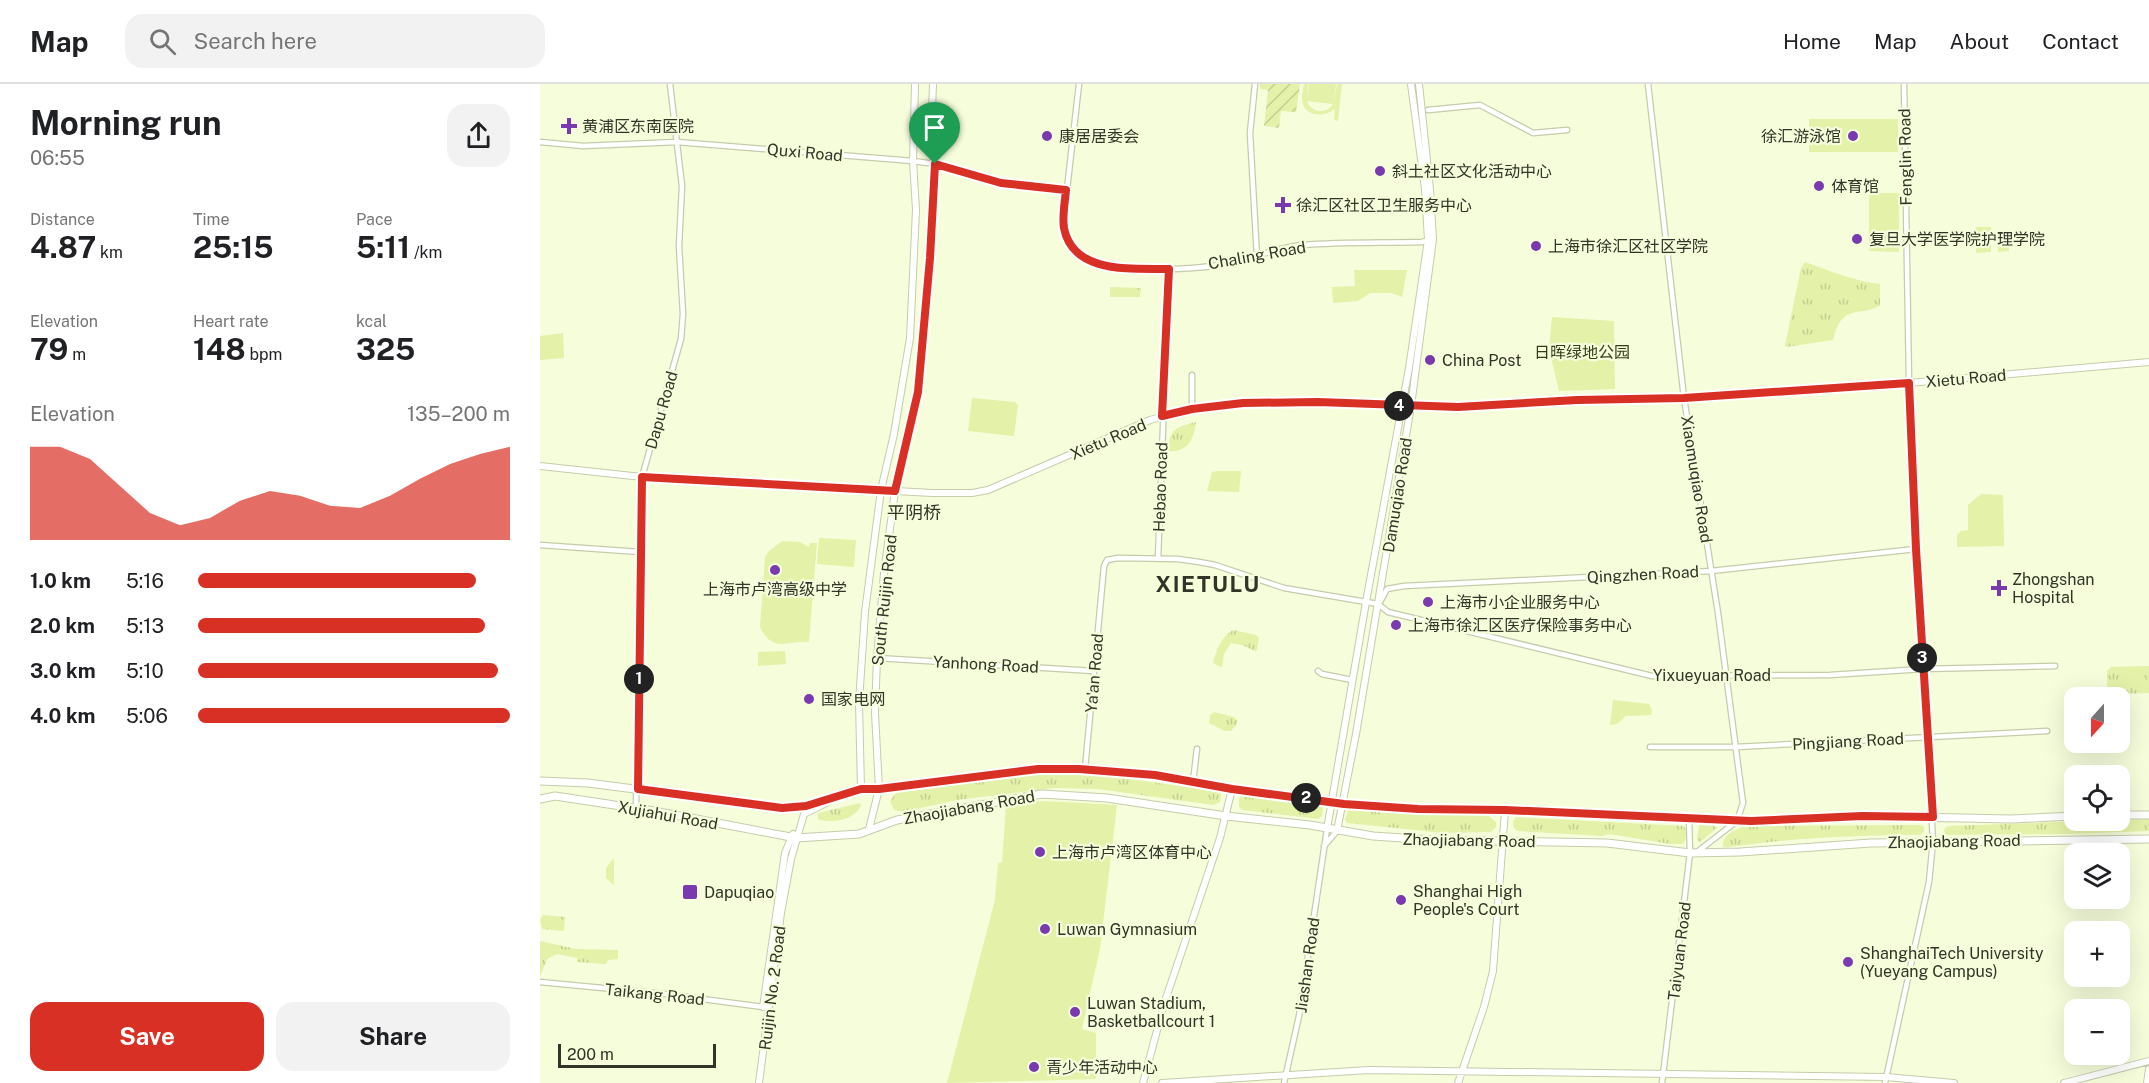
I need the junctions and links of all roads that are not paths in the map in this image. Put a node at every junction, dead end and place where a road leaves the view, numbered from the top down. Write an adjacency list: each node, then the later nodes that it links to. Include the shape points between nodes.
1 (670, 84): 13 (street, Dapu Road)
2 (915, 84): 14 (main road, South Ruijin Road)
3 (933, 84): 15 (main road, South Ruijin Road)
4 (1079, 84): 16 (street, Chaling Road)
5 (1255, 84): 18 (street, via 1250,133)
6 (1411, 84): 17 (main road, Damuqiao Road)
7 (1419, 84): 17 (main road, Damuqiao Road, via 1430,189)
8 (1648, 84): 25 (street, Xiaomuqiao Road)
9 (1904, 84): 24 (street, Fenglin Road)
10 (1428, 110): 11 (street, via 1480,105 1533,133)
11 (1567, 130)
12 (540, 142): 13 (street, Quxi Road, via 583,146)
13 (677, 142): 14 (street, Quxi Road); 31 (street, Dapu Road, via 682,186 681,339)
14 (913, 161): 15 (street, Quxi Road); 32 (main road, South Ruijin Road, via 916,210 910,338)
15 (935, 164): 16 (street, Quxi Road, via 1001,183); 33 (main road, South Ruijin Road, via 918,392)
16 (1066, 190): 19 (street, Chaling Road, via 1067,238 1090,262 1112,268)
17 (1430, 240): 18 (street, Chaling Road, via 1299,246); 26 (main road, Damuqiao Road); 27 (main road, Damuqiao Road)
18 (1257, 256): 19 (street, Chaling Road)
19 (1169, 269): 20 (street, Hebao Road)
20 (1166, 327): 21 (street); 29 (street, Hebao Road)
21 (1173, 327)
22 (2149, 362): 24 (main road, Xietu Road)
23 (1192, 375): 28 (street)
24 (1909, 383): 25 (main road, Xietu Road); 35 (street, Fenglin Road)
25 (1684, 398): 27 (main road, Xietu Road); 38 (street, Xiaomuqiao Road)
26 (1402, 406): 27 (main road, Xietu Road); 28 (main road, Xietu Road, via 1272,401); 40 (main road, Damuqiao Road)
27 (1411, 406): 41 (main road, Damuqiao Road)
28 (1192, 409): 29 (main road, Xietu Road)
29 (1162, 416): 33 (main road, Xietu Road, via 988,490 955,494); 37 (street, Hebao Road)
30 (540, 466): 31 (main road, Xietu Road)
31 (642, 477): 32 (main road, Xietu Road); 36 (street, Dapu Road)
32 (881, 490): 33 (main road, Xietu Road); 58 (main road, South Ruijin Road, via 862,652)
33 (895, 491): 42 (main road, South Ruijin Road)
34 (540, 545): 36 (street)
35 (1916, 549): 38 (street, Qingzhen Road); 44 (street, Fenglin Road)
36 (640, 552): 57 (street, Dapu Road)
37 (1158, 559): 39 (street, Yixueyuan Road, via 1107,560); 40 (street, Yixueyuan Road, via 1215,565 1284,588)
38 (1711, 571): 41 (street, Qingzhen Road, via 1404,586 1387,589); 47 (street, Xiaomuqiao Road)
39 (1102, 577): 45 (street, Ya'an Road)
40 (1365, 602): 41 (street, Yixueyuan Road); 48 (main road, Damuqiao Road)
41 (1378, 604): 47 (street, Yixueyuan Road, via 1388,612 1652,676); 63 (main road, Damuqiao Road)
42 (877, 658): 45 (street, Yanhong Road); 59 (main road, South Ruijin Road)
43 (2055, 666): 44 (street, Yixueyuan Road)
44 (1923, 669): 47 (street, Yixueyuan Road); 50 (street, Fenglin Road)
45 (1094, 671): 54 (street, Ya'an Road)
46 (1318, 671): 48 (street)
47 (1727, 676): 52 (street, Xiaomuqiao Road)
48 (1352, 680): 62 (main road, Damuqiao Road)
49 (2047, 731): 50 (street, Pingjiang Road)
50 (1928, 737): 52 (street, Pingjiang Road); 71 (street, Fenglin Road)
51 (1650, 747): 52 (street, Pingjiang Road)
52 (1736, 747): 73 (street, Xiaomuqiao Road, via 1743,803)
53 (1197, 749): 56 (street)
54 (1085, 769): 56 (main road, Zhaojiabang Road); 59 (main road, Zhaojiabang Road, via 1038,769)
55 (542, 780): 57 (main road, Xujiahui Road)
56 (1193, 782): 60 (main road, Zhaojiabang Road)
57 (638, 789): 64 (main road, Xujiahui Road, via 782,808); 65 (street, Dapu Road)
58 (861, 789): 59 (main road, Zhaojiabang Road); 64 (main road, Zhaojiabang Road); 77 (main road, via 810,809)
59 (879, 789): 74 (main road, South Ruijin Road)
60 (1232, 789): 62 (main road, Zhaojiabang Road); 69 (main road)
61 (540, 799): 65 (main road, Xujiahui Road, via 555,796)
62 (1331, 801): 63 (main road, Zhaojiabang Road); 75 (main road, Damuqiao Road)
63 (1344, 804): 66 (main road, Zhaojiabang Road); 76 (main road, Damuqiao Road)
64 (806, 806)
65 (636, 808): 77 (main road, Xujiahui Road)
66 (1505, 810): 72 (main road, Zhaojiabang Road); 78 (main road)
67 (2130, 815): 68 (main road)
68 (2149, 815)
69 (1226, 816): 74 (main road, Zhaojiabang Road, via 1107,798 1042,794 897,820); 75 (main road, Zhaojiabang Road); 92 (main road, via 1177,960)
70 (2064, 816): 71 (main road, Zhaojiabang Road)
71 (1933, 817): 73 (main road, Zhaojiabang Road); 80 (street, Fenglin Road)
72 (1689, 819): 73 (main road, Zhaojiabang Road); 82 (street, Taiyuan Road)
73 (1737, 821): 82 (street)
74 (869, 829): 77 (main road, Zhaojiabang Road, via 859,834)
75 (1327, 829): 76 (main road, Zhaojiabang Road); 81 (street, Jiashan Road)
76 (1337, 831): 78 (main road, Zhaojiabang Road, via 1373,837); 81 (street)
77 (793, 838): 84 (main road, Ruijin No. 2 Road, via 785,853)
78 (1503, 840): 82 (main road, Zhaojiabang Road, via 1607,843); 87 (main road, via 1493,971)
79 (2149, 840): 80 (main road, Zhaojiabang Road)
80 (1933, 841): 82 (main road, Zhaojiabang Road); 90 (street, Fenglin Road, via 1929,882)
81 (1324, 846): 89 (street, Jiashan Road)
82 (1693, 853): 88 (street, Taiyuan Road)
83 (540, 982): 84 (street, Taikang Road)
84 (766, 1008): 91 (main road, Ruijin No. 2 Road)
85 (2149, 1061): 98 (main road)
86 (2149, 1069): 99 (main road)
87 (1462, 1070): 88 (main road); 89 (main road); 95 (main road)
88 (1664, 1073): 90 (main road); 96 (street, Taiyuan Road)
89 (1287, 1074): 93 (main road); 94 (street, Jiashan Road)
90 (1886, 1080): 97 (main road)
91 (759, 1083)
92 (1143, 1083)
93 (1162, 1083)
94 (1284, 1083)
95 (1458, 1083)
96 (1662, 1083)
97 (1954, 1083)
98 (2064, 1083)
99 (2147, 1083)

